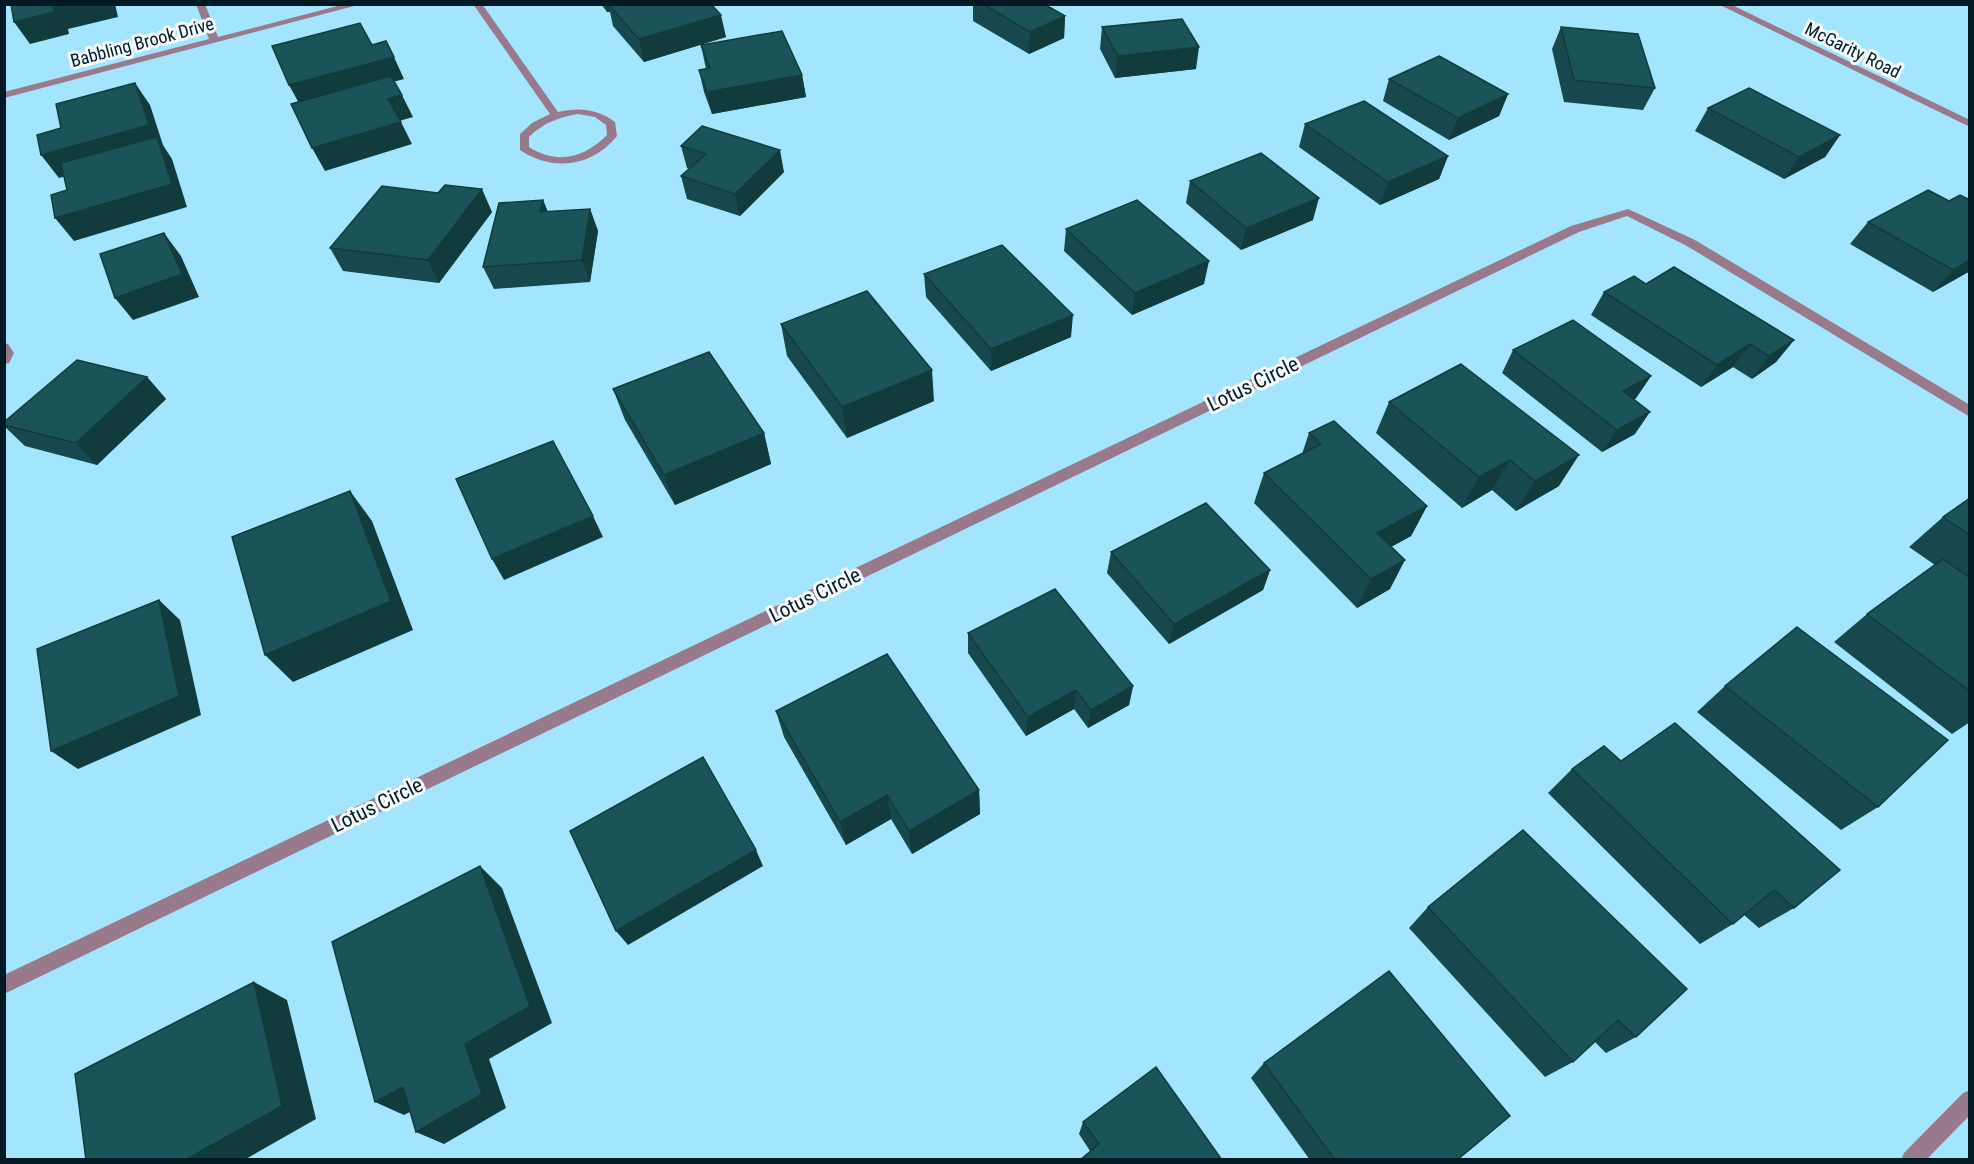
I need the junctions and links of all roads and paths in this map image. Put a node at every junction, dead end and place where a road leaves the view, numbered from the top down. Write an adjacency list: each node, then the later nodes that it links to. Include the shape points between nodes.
1 (200, 4): 5 (street)
2 (358, 4): 5 (street, Babbling Brook Drive)
3 (477, 4): 7 (street)
4 (1722, 4): 8 (street, McGarity Road)
5 (214, 40): 6 (street, Babbling Brook Drive)
6 (4, 94)
7 (555, 114): 7 (street, via 536,123 524,136 524,148 536,158 557,162 581,158 601,149 612,136 611,124 598,115 578,111)
8 (1970, 124)
9 (4, 347): 10 (street, via 8,353)
10 (4, 360)
11 (1966, 404): 12 (street, Lotus Circle, via 1691,243 1628,212 1564,235)
12 (4, 985)
13 (1970, 1100): 14 (street)
14 (1911, 1160)

